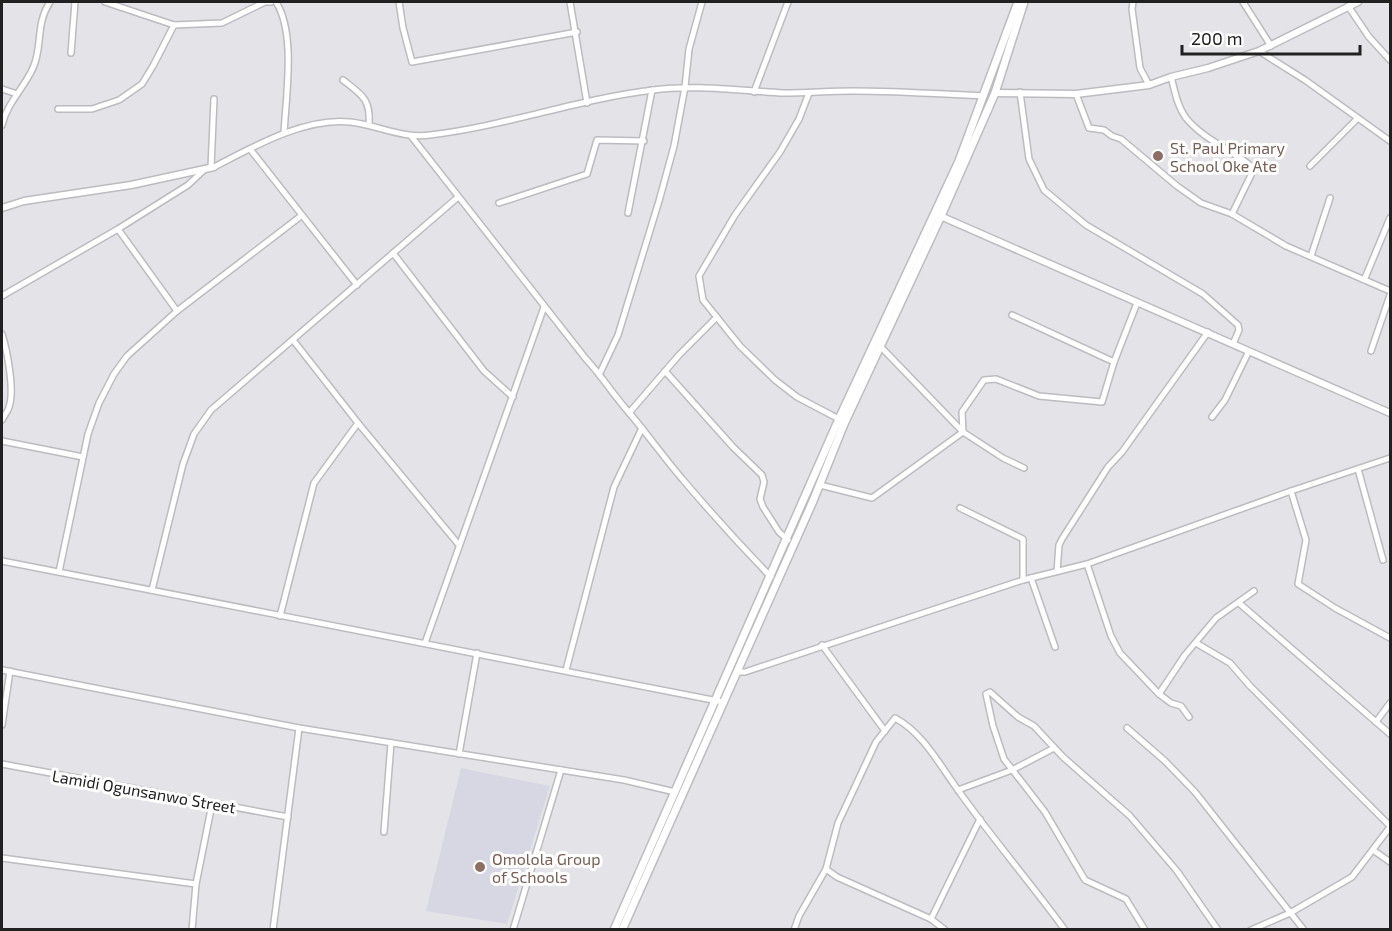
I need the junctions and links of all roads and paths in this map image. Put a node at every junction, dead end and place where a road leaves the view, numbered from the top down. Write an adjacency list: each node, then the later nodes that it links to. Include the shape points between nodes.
1 (50, 2): 32 (street, via 41,21 33,68)
2 (75, 2): 20 (street)
3 (105, 2): 16 (street)
4 (267, 2): 16 (street, via 222,23)
5 (276, 2): 41 (street, via 283,14 288,57)
6 (399, 2): 17 (street, via 412,62)
7 (570, 2): 17 (street)
8 (702, 2): 25 (street, via 689,49)
9 (788, 2): 28 (street)
10 (1017, 2): 34 (main road)
11 (1024, 2): 31 (main road)
12 (1132, 2): 24 (street, via 1140,68)
13 (1243, 2): 18 (street)
14 (1358, 2): 15 (street)
15 (1348, 6): 18 (street); 21 (street)
16 (174, 25): 37 (street, via 142,84 119,100 92,109)
17 (577, 32): 36 (street)
18 (1271, 46): 19 (street)
19 (1259, 51): 22 (street); 38 (street)
20 (71, 53)
21 (1390, 60)
22 (1171, 77): 24 (street); 53 (street, via 1186,117 1252,167)
23 (343, 80): 40 (street, via 363,96 370,112)
24 (1149, 85): 33 (street)
25 (685, 87): 27 (street); 28 (street); 78 (street, via 659,201 618,335)
26 (2, 89): 32 (street)
27 (652, 90): 36 (street); 43 (street)
28 (754, 92): 30 (street)
29 (1020, 92): 31 (street); 33 (street); 72 (street, via 1029,159 1044,190 1086,225 1203,294 1238,325)
30 (810, 93): 34 (street); 68 (street, via 780,152 700,272 703,300)
31 (995, 93): 54 (main road)
32 (17, 94): 39 (street)
33 (1076, 94): 53 (street, via 1089,128 1121,139 1201,203)
34 (984, 96): 54 (main road)
35 (214, 99): 47 (street)
36 (587, 103): 42 (street, via 443,134)
37 (58, 109)
38 (1358, 117): 44 (street); 46 (street)
39 (2, 125)
40 (369, 125): 41 (street, via 335,122); 42 (street)
41 (284, 133): 45 (street)
42 (411, 136): 48 (street)
43 (644, 141): 50 (street, via 597,140 587,174); 52 (street)
44 (1390, 141)
45 (250, 149): 47 (street); 55 (street)
46 (1310, 166)
47 (210, 168): 51 (street); 57 (street)
48 (458, 198): 58 (street); 65 (street)
49 (1330, 198): 59 (street)
50 (499, 203)
51 (2, 208)
52 (628, 213)
53 (1232, 214): 59 (street)
54 (938, 215): 64 (street); 73 (main road); 83 (main road)
55 (301, 216): 61 (street); 66 (street)
56 (1390, 218): 60 (street)
57 (118, 229): 63 (street); 66 (street)
58 (393, 253): 61 (street); 79 (street, via 484,371)
59 (1311, 256): 60 (street)
60 (1365, 278): 62 (street)
61 (357, 285): 71 (street)
62 (1390, 293): 75 (street)
63 (2, 296)
64 (1137, 303): 69 (street); 76 (street)
65 (544, 307): 78 (street); 79 (street)
66 (177, 311): 89 (street, via 127,356 114,374 99,403)
67 (1012, 315): 76 (street)
68 (717, 317): 77 (street); 83 (street, via 775,380 797,397)
69 (1208, 332): 72 (street); 101 (street, via 1092,491 1059,545)
70 (2, 334): 84 (street, via 8,351 10,399)
71 (293, 340): 85 (street); 106 (street, via 211,410 194,434)
72 (1233, 344): 74 (street)
73 (880, 346): 87 (street); 93 (main road)
74 (1249, 351): 81 (street); 82 (street, via 1225,400)
75 (1371, 351)
76 (1114, 362): 87 (street, via 1102,402 1039,396 996,380 984,380 962,412)
77 (664, 371): 80 (street); 96 (street, via 762,475 763,507)
78 (600, 373): 80 (street)
79 (513, 397): 97 (street)
80 (629, 412): 86 (street)
81 (1390, 413)
82 (1212, 417)
83 (839, 419): 96 (main road)
84 (2, 420)
85 (358, 423): 97 (street); 109 (street, via 314,483)
86 (642, 428): 103 (street, via 682,479); 118 (street, via 614,487)
87 (963, 432): 91 (street); 93 (street, via 872,498)
88 (2, 441): 89 (street)
89 (83, 458): 102 (street)
90 (1390, 458): 92 (street)
91 (1024, 468)
92 (1358, 469): 94 (street); 98 (street)
93 (820, 485): 119 (main road)
94 (1291, 491): 100 (street); 110 (street, via 1306,540 1298,584)
95 (960, 508): 105 (street, via 1023,539)
96 (788, 540): 103 (main road)
97 (459, 545): 111 (street)
98 (1383, 560)
99 (2, 561): 102 (street)
100 (1087, 564): 101 (street); 120 (street, via 1111,636 1120,652)
101 (1057, 571): 104 (street)
102 (59, 572): 106 (street)
103 (771, 577): 121 (main road)
104 (1031, 578): 105 (street); 114 (street)
105 (1023, 580): 113 (street)
106 (152, 590): 109 (street)
107 (1254, 591): 108 (street)
108 (1239, 603): 112 (street, via 1216,618); 124 (street)
109 (280, 616): 111 (street)
110 (1390, 638)
111 (425, 643): 115 (street)
112 (1196, 643): 120 (street); 141 (street, via 1230,663)
113 (822, 645): 119 (street); 128 (street)
114 (1055, 647)
115 (477, 653): 118 (street); 132 (street)
116 (2, 670): 117 (street)
117 (10, 670): 125 (street); 126 (street)
118 (566, 670): 121 (street)
119 (737, 672): 121 (main road)
120 (1159, 694): 123 (street, via 1181,706)
121 (720, 701): 137 (main road); 154 (main road)
122 (1390, 703): 124 (street)
123 (1188, 717)
124 (1376, 723): 129 (street)
125 (2, 725)
126 (299, 728): 130 (street); 139 (street)
127 (1127, 728): 148 (street, via 1195,792)
128 (885, 731): 136 (street, via 895,718 909,726); 146 (street, via 876,742 838,823)
129 (1390, 734)
130 (392, 743): 132 (street); 142 (street)
131 (1054, 748): 135 (street); 135 (street, via 1034,726 990,692 986,694 1004,759); 159 (street, via 1130,816)
132 (459, 753): 134 (street)
133 (2, 764): 138 (street, Lamidi Ogunsanwo Street)
134 (561, 770): 137 (street); 152 (street)
135 (1012, 770): 136 (street); 158 (street, via 1045,812 1085,880 1126,899)
136 (958, 790): 140 (street)
137 (675, 792): 153 (main road)
138 (212, 804): 139 (street, Lamidi Ogunsanwo Street); 147 (street)
139 (288, 816): 151 (street)
140 (980, 819): 149 (street); 157 (street)
141 (1390, 827): 143 (street)
142 (384, 832)
143 (1373, 850): 145 (street); 148 (street, via 1352,877)
144 (2, 858): 147 (street)
145 (1390, 862)
146 (826, 869): 149 (street); 155 (street)
147 (196, 884): 150 (street)
148 (1290, 913): 160 (street); 161 (street)
149 (931, 919): 156 (street)
150 (192, 930)
151 (273, 930)
152 (513, 930)
153 (614, 930)
154 (622, 930)
155 (794, 930)
156 (945, 930)
157 (1065, 930)
158 (1145, 930)
159 (1218, 930)
160 (1251, 930)
161 (1304, 930)

